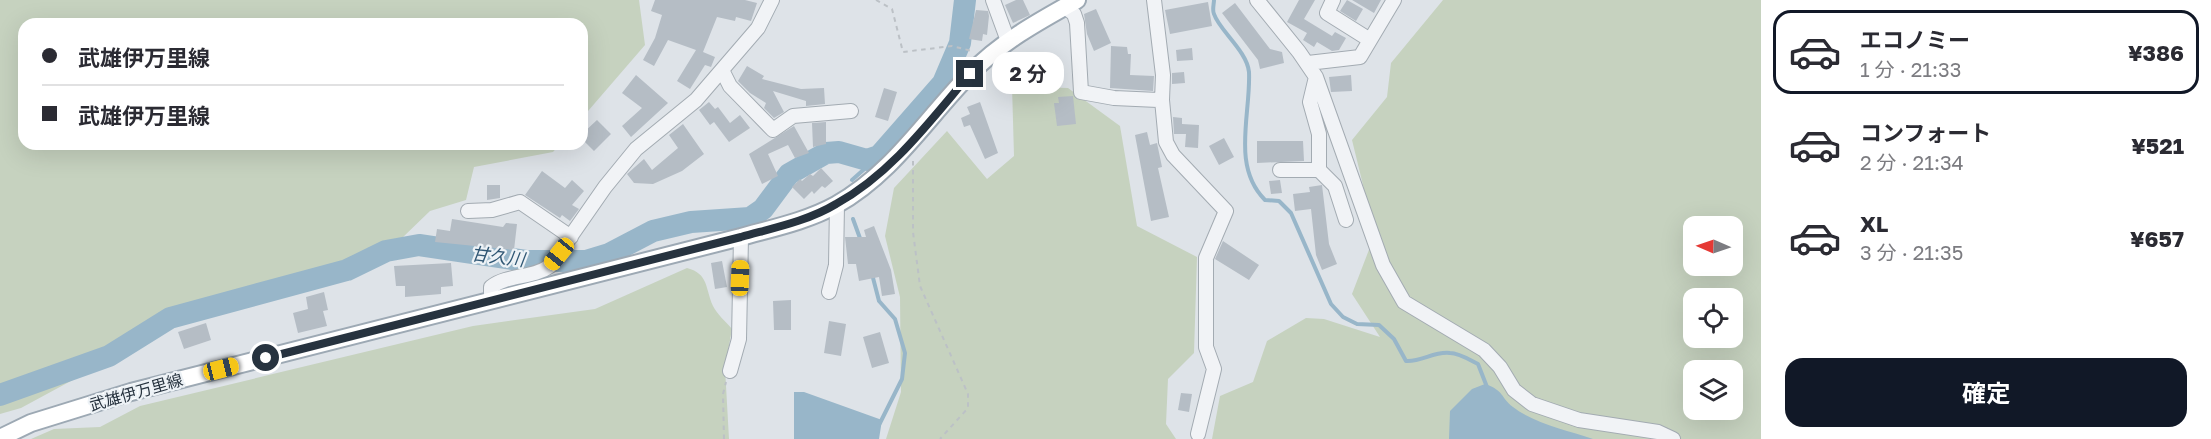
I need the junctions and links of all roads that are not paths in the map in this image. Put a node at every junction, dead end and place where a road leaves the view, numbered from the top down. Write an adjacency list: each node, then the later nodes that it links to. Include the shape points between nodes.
1 (772, 0): 11 (street, via 758,28)
2 (993, 0): 9 (street)
3 (1154, 0): 25 (street, via 1166,142 1173,155 1226,211 1206,258 1206,347 1214,369)
4 (1257, 0): 10 (street)
5 (1333, 0): 8 (street, via 1327,14)
6 (1394, 0): 8 (street)
7 (1071, 3): 9 (main road, 武雄伊万里線); 13 (street, via 1077,23 1081,92)
8 (1370, 40): 10 (street, via 1360,57)
9 (1008, 41): 17 (main road, 武雄伊万里線, via 970,74 913,141 876,176)
10 (1308, 63): 12 (street)
11 (722, 70): 14 (street, via 730,86 773,130 793,116); 20 (street, via 696,100 636,149 604,187)
12 (1316, 77): 16 (street, via 1310,102 1319,134); 27 (street, via 1383,265 1404,302 1484,350 1497,362 1514,390 1532,404 1579,420 1659,432)
13 (1158, 100)
14 (851, 111)
15 (1280, 170): 16 (street)
16 (1319, 170): 19 (street, via 1335,186)
17 (837, 204): 21 (main road, 武雄伊万里線); 22 (street, via 836,265)
18 (468, 211): 20 (street, via 492,210 520,202)
19 (1346, 220)
20 (571, 237): 23 (street, via 541,272 491,287)
21 (741, 237): 23 (main road, 武雄伊万里線); 24 (street, via 739,339)
22 (829, 292)
23 (490, 302): 26 (main road, 武雄伊万里線, via 131,392 31,423)
24 (730, 371)
25 (1198, 434)
26 (0, 438)
27 (1672, 439)

